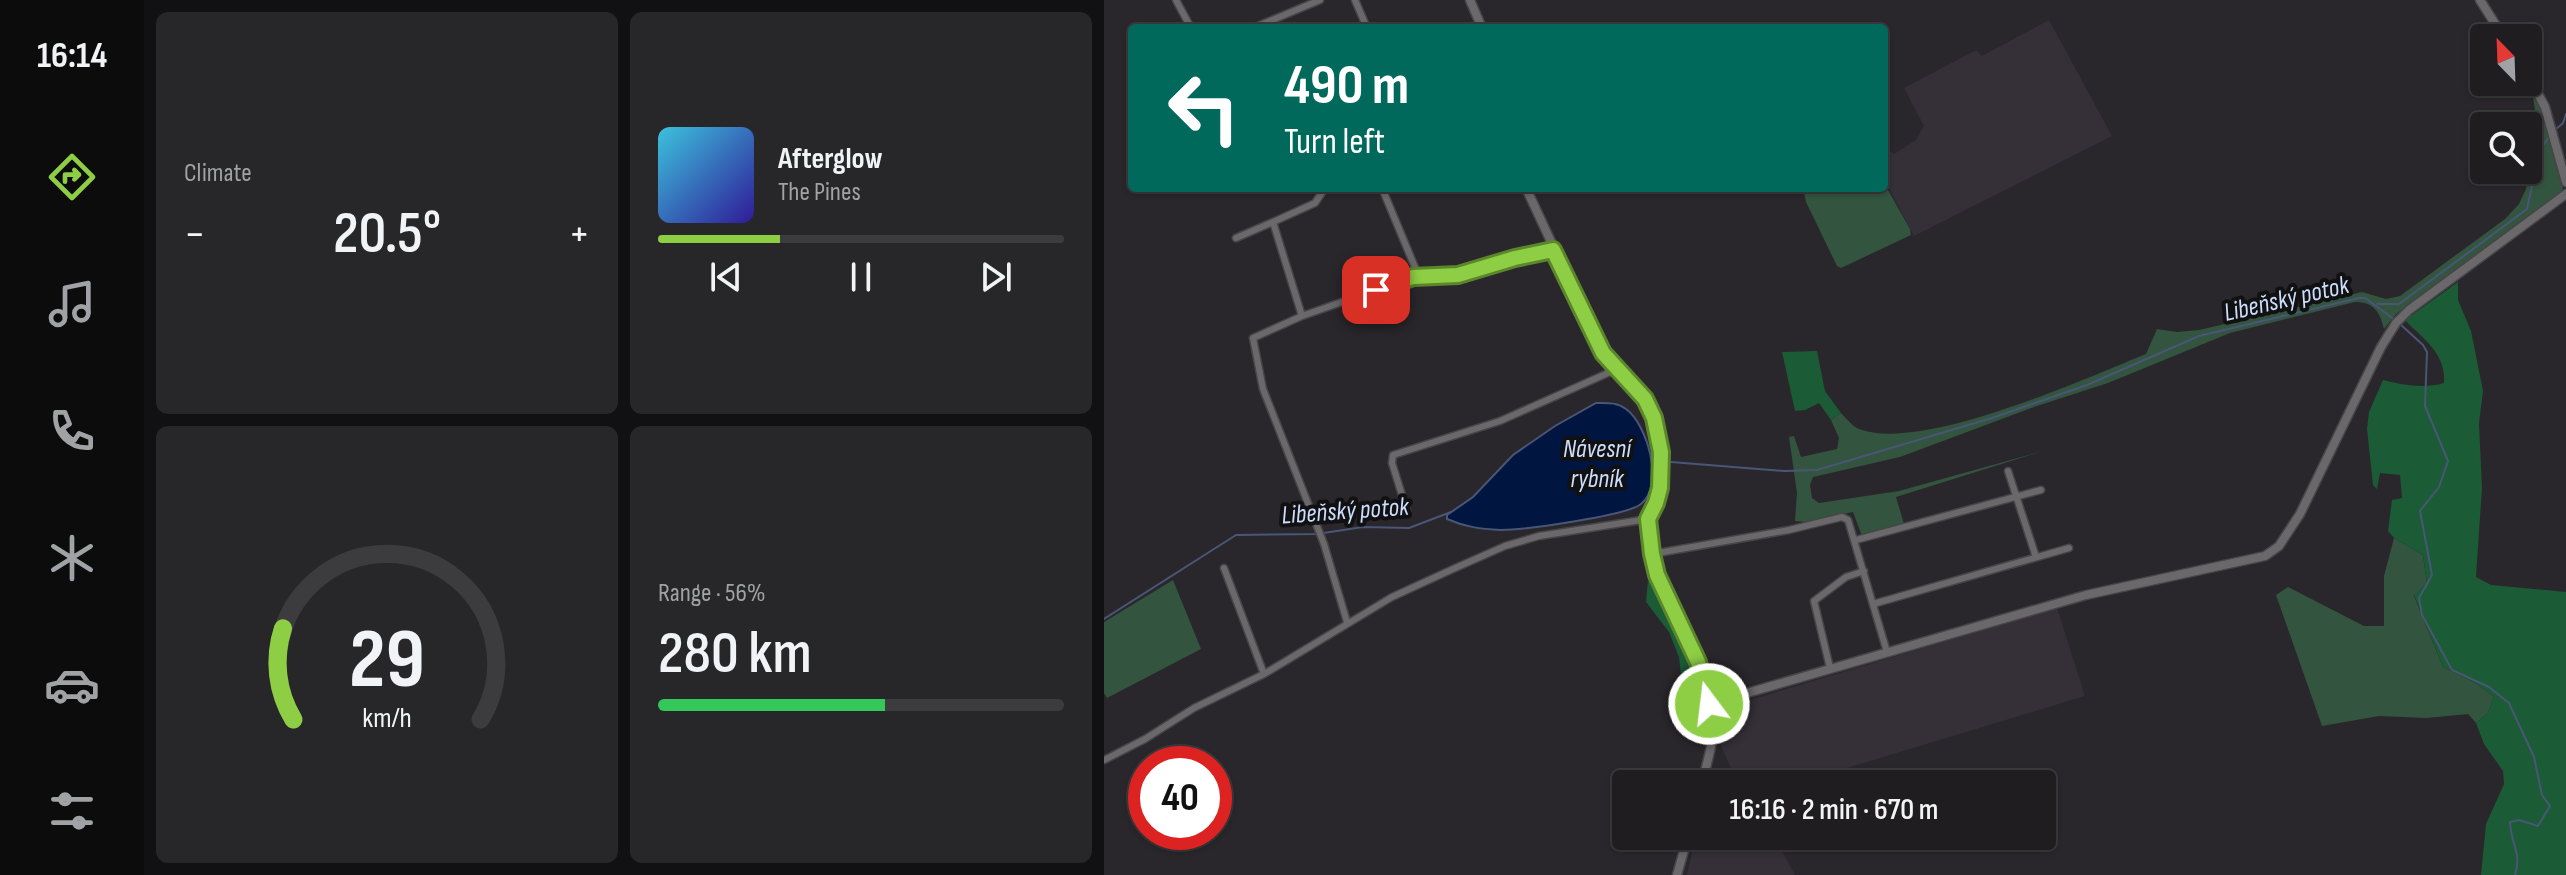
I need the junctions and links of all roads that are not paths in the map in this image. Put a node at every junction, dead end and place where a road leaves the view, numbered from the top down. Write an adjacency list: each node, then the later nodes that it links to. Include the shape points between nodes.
1 (1176, 0): 6 (street)
2 (1320, 0): 7 (street)
3 (1355, 0): 8 (street)
4 (1470, 0): 9 (street)
5 (2480, 0): 10 (street)
6 (1189, 24)
7 (1263, 24)
8 (1365, 24)
9 (1480, 24)
10 (2495, 24)
11 (2539, 96): 12 (street)
12 (2566, 182)
13 (1322, 192): 17 (street, via 1315,203)
14 (1384, 192): 20 (street)
15 (1528, 192): 19 (street)
16 (2566, 194): 36 (street, via 2398,321 2290,532 2265,556 2086,595)
17 (1273, 222): 18 (street); 21 (street)
18 (1236, 238)
19 (1553, 250): 20 (street, via 1458,275); 22 (street, via 1603,353)
20 (1419, 277): 21 (street)
21 (1302, 316): 35 (street, via 1253,338 1263,389 1328,555)
22 (1617, 369): 26 (street, via 1500,421 1393,455); 27 (street, via 1645,399 1654,418 1661,452 1660,488)
23 (2008, 471): 25 (street)
24 (2041, 490): 25 (street)
25 (2016, 497): 28 (street); 31 (street)
26 (1407, 511)
27 (1648, 519): 30 (street); 35 (street, via 1505,546)
28 (1856, 540): 30 (street, via 1842,517); 33 (street)
29 (2069, 548): 31 (street)
30 (1652, 554): 39 (street, via 1698,662)
31 (2036, 557): 34 (street)
32 (1224, 568): 38 (street)
33 (1864, 571): 34 (street); 37 (street, via 1846,577 1814,601)
34 (1873, 604): 36 (street)
35 (1347, 622): 38 (street)
36 (1887, 652): 37 (street)
37 (1830, 668): 39 (street)
38 (1264, 674): 40 (street)
39 (1709, 704): 41 (street, via 1711,747)
40 (1104, 760)
41 (1705, 770)
42 (1684, 850): 43 (street)
43 (1677, 875)

